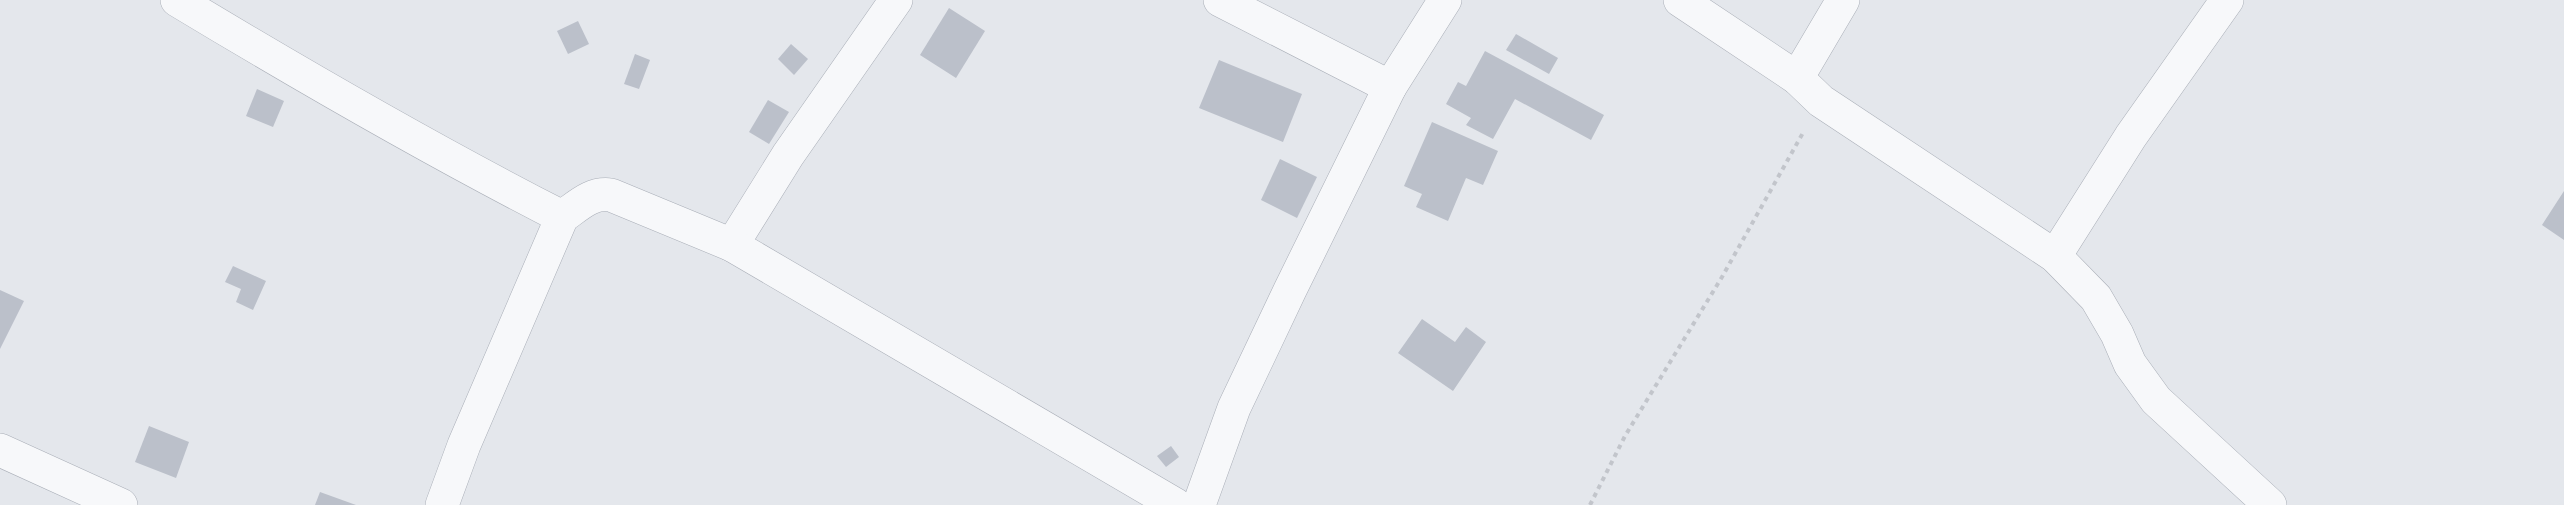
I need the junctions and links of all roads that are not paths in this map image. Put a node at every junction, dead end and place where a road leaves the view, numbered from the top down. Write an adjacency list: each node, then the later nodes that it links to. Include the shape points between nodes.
1 (177, 0): 10 (street, via 289,68)
2 (896, 0): 11 (street, via 788,155)
3 (1220, 0): 9 (street)
4 (1445, 0): 9 (street)
5 (1680, 0): 8 (street)
6 (1843, 0): 8 (street)
7 (2227, 0): 12 (street, via 2132,135)
8 (1797, 78): 12 (street, via 1821,101)
9 (1390, 87): 17 (street, via 1234,408)
10 (562, 217): 11 (street, via 601,193); 15 (street)
11 (732, 245): 16 (street)
12 (2055, 256): 18 (street, via 2096,298 2130,364 2156,400)
13 (0, 450): 14 (street)
14 (122, 505)
15 (442, 505)
16 (1176, 505)
17 (1199, 505)
18 (2270, 505)

